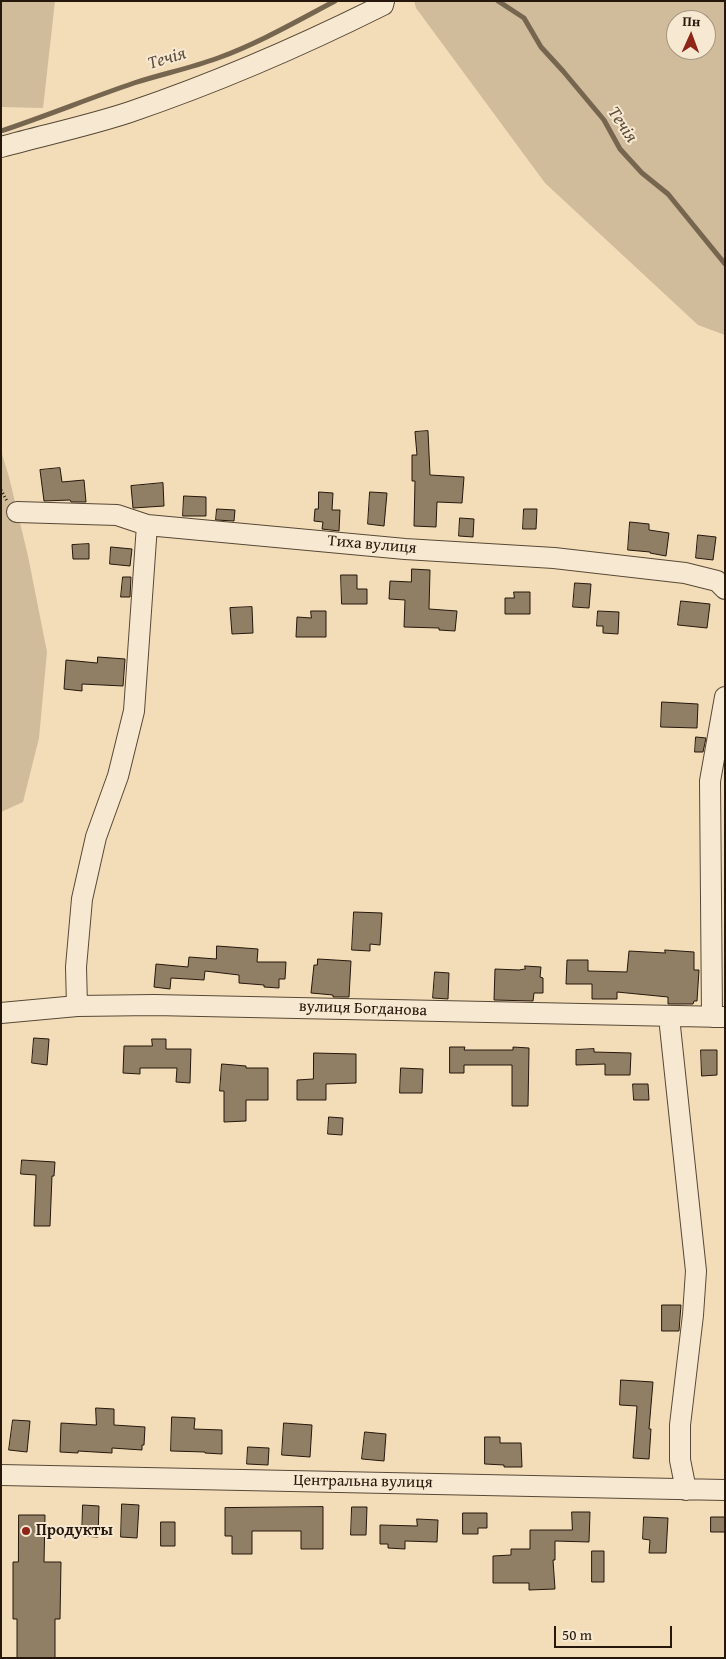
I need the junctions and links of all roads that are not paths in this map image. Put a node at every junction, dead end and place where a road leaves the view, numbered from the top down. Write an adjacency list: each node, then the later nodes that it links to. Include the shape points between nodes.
1 (384, 1): 2 (street, via 383,5 248,68 129,112)
2 (1, 147)
3 (17, 512): 4 (street, Тиха вулиця, via 117,515)
4 (147, 525): 5 (street, Тиха вулиця, via 405,549 564,559 684,573 717,581); 7 (street, via 134,711 118,776 96,837 82,899 76,967)
5 (725, 590)
6 (725, 697): 10 (street, via 710,782)
7 (77, 1006): 8 (street, вулиця Богданова); 9 (street, вулиця Богданова, via 255,1006)
8 (1, 1012)
9 (669, 1017): 10 (street, вулиця Богданова); 12 (street, via 696,1271 680,1425 680,1460)
10 (718, 1017)
11 (1, 1475): 12 (street, Центральна вулиця)
12 (686, 1490): 13 (street, Центральна вулиця)
13 (725, 1490)

